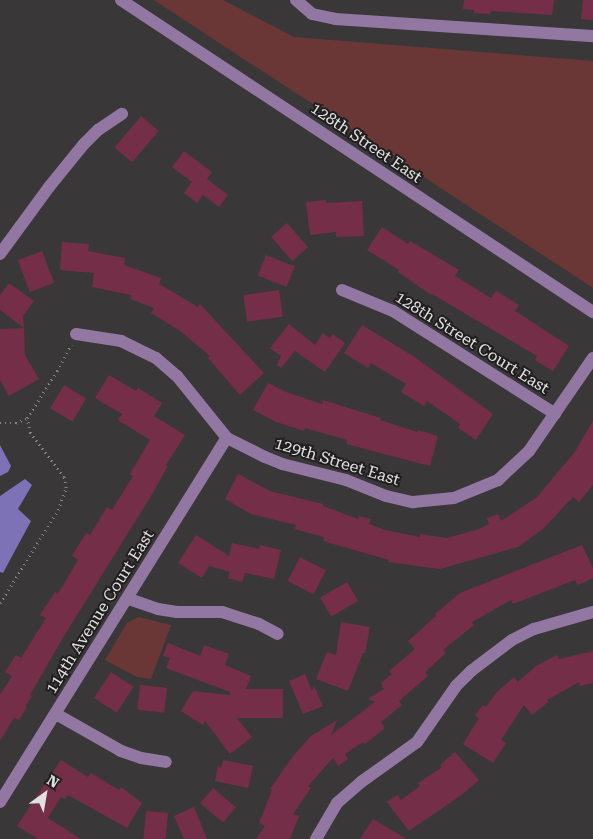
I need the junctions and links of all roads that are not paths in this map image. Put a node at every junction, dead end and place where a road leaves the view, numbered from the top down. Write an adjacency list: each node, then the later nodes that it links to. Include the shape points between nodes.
1 (121, 0): 7 (street, 128th Street East)
2 (297, 1): 3 (street, via 312,14 335,20)
3 (593, 36)
4 (122, 114): 5 (street, via 98,130 78,151)
5 (0, 254)
6 (342, 290): 10 (street, 128th Street Court East, via 393,311)
7 (593, 312)
8 (76, 334): 11 (street, 129th Street East, via 121,341 156,358 177,376)
9 (593, 358): 10 (street, 129th Street East)
10 (555, 414): 11 (street, 129th Street East, via 529,451 498,480 454,498 413,502 282,464)
11 (227, 438): 12 (street, 114th Avenue Court East)
12 (129, 598): 14 (street, via 177,612 222,612); 15 (street, 114th Avenue Court East)
13 (593, 612): 18 (street, via 534,628 478,666 456,686 417,742 337,803)
14 (278, 634)
15 (56, 714): 16 (street, via 121,751); 17 (street, 114th Avenue Court East)
16 (166, 762)
17 (0, 802)
18 (316, 839)

